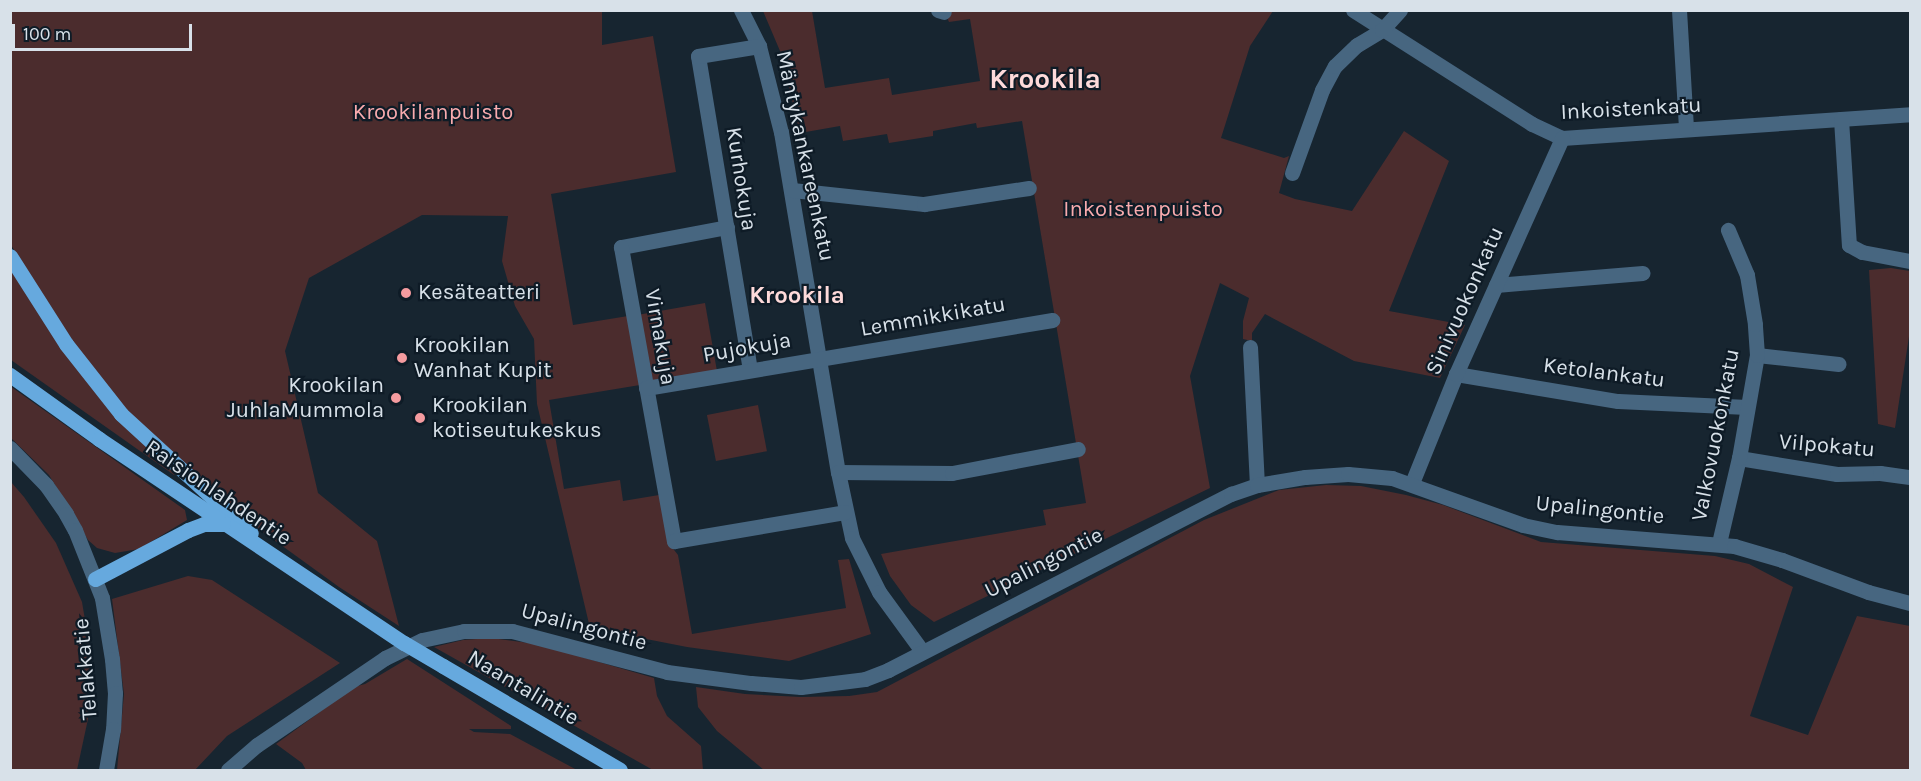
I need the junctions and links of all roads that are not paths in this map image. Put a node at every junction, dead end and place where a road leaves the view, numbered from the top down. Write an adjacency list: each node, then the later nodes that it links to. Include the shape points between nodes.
1 (741, 10): 6 (street, Mäntykankareenkatu)
2 (1353, 10): 5 (street, Inkoistenkatu)
3 (1400, 10): 5 (street)
4 (1679, 10): 9 (street)
5 (1382, 30): 10 (street, Inkoistenkatu, via 1532,124); 11 (street, via 1351,49 1335,66 1322,90)
6 (759, 46): 13 (street, Mäntykankareenkatu); 14 (street, Kurhokuja, via 698,56)
7 (1911, 114): 8 (street, Inkoistenkatu)
8 (1840, 119): 9 (street, Inkoistenkatu); 17 (street, via 1849,245 1862,252)
9 (1686, 129): 10 (street, Inkoistenkatu)
10 (1562, 138): 19 (street, Sinivuokonkatu)
11 (1292, 173)
12 (1029, 188): 13 (street, via 924,204)
13 (792, 190): 23 (street, Mäntykankareenkatu)
14 (727, 227): 25 (street, Kurhokuja); 28 (street, Virnakuja, via 621,247)
15 (1728, 230): 22 (street, Valkovuokonkatu, via 1747,275)
16 (10, 256): 40 (main road, via 66,344 121,414)
17 (1911, 261)
18 (1642, 273): 19 (street)
19 (1496, 285): 26 (street, Sinivuokonkatu)
20 (1052, 320): 23 (street, Lemmikkikatu)
21 (1250, 347): 36 (street)
22 (1756, 355): 24 (street); 29 (street, Valkovuokonkatu)
23 (821, 359): 25 (street, Pujokuja); 33 (street, Mäntykankareenkatu)
24 (1839, 364)
25 (750, 370): 28 (street, Pujokuja)
26 (1456, 374): 29 (street, Ketolankatu, via 1618,401); 35 (street, Sinivuokonkatu)
27 (10, 375): 38 (main road, Raisionlahdentie)
28 (646, 388): 37 (street, Virnakuja, via 674,541)
29 (1747, 407): 32 (street, Valkovuokonkatu)
30 (10, 448): 41 (street, Telakkatie, via 46,485 66,514)
31 (1078, 450): 33 (street, via 952,473)
32 (1739, 458): 34 (street, Vilpokatu, via 1836,474); 39 (street, Valkovuokonkatu)
33 (838, 472): 37 (street, Mäntykankareenkatu)
34 (1911, 477)
35 (1412, 483): 36 (street, Upalingontie, via 1348,474); 39 (street, Upalingontie, via 1537,528)
36 (1257, 484): 44 (street, Upalingontie, via 1201,508)
37 (845, 512): 44 (street, Mäntykankareenkatu, via 860,558 879,592)
38 (224, 524): 40 (main road, Raisionlahdentie); 41 (main road, via 204,524 188,530)
39 (1719, 543): 42 (street, Upalingontie)
40 (301, 576): 43 (main road, Raisionlahdentie)
41 (95, 579): 45 (street, Telakkatie, via 102,598 115,693 114,729)
42 (1911, 603)
43 (404, 643): 47 (main road, Naantalintie, bridge)
44 (922, 651): 46 (street, Upalingontie, via 865,679 831,685 779,686 667,672 512,631 464,631 422,640 378,662 257,746)
45 (106, 771)
46 (228, 771)
47 (620, 771)

